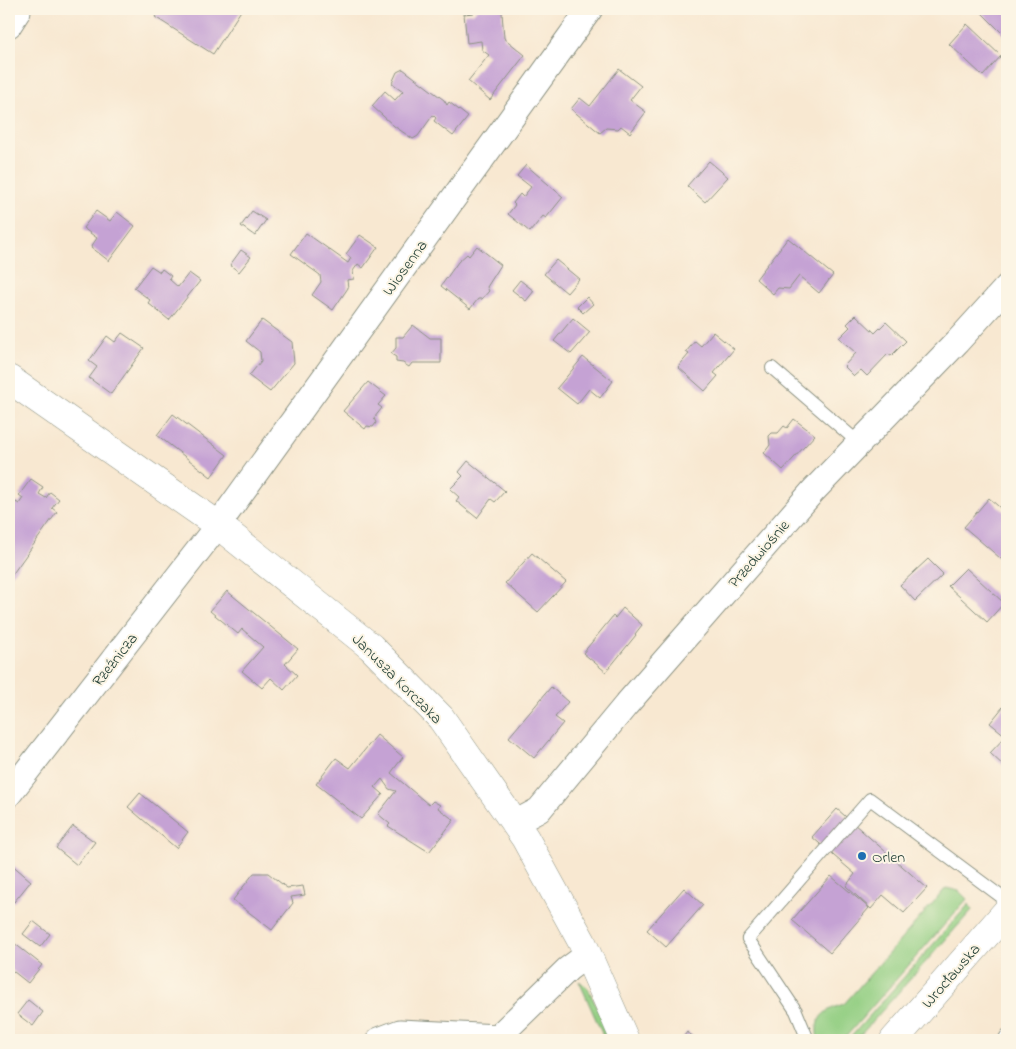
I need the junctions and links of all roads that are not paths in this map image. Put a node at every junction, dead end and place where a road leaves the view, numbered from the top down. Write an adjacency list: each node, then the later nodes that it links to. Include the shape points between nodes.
1 (18, 9): 3 (street)
2 (590, 9): 8 (street, Wiosenna)
3 (9, 25)
4 (1007, 287): 7 (street, Przedwiośnie)
5 (772, 368): 7 (lane)
6 (9, 379): 8 (street, Janusza Korczaka)
7 (860, 443): 10 (street, Przedwiośnie, via 793,513 539,810)
8 (218, 525): 9 (street, Rzeźnicza); 10 (street, Janusza Korczaka, via 371,647 441,718)
9 (9, 794)
10 (515, 823): 13 (street, Janusza Korczaka)
11 (1007, 901): 17 (lane, via 870,799 748,939 796,1011)
12 (1007, 910): 18 (street, Wrocławska)
13 (587, 955): 15 (street, via 568,968 498,1037 400,1032); 16 (street, Janusza Korczaka)
14 (1007, 1035): 19 (lane)
15 (379, 1040)
16 (625, 1040)
17 (808, 1040)
18 (894, 1040)
19 (1004, 1040)

